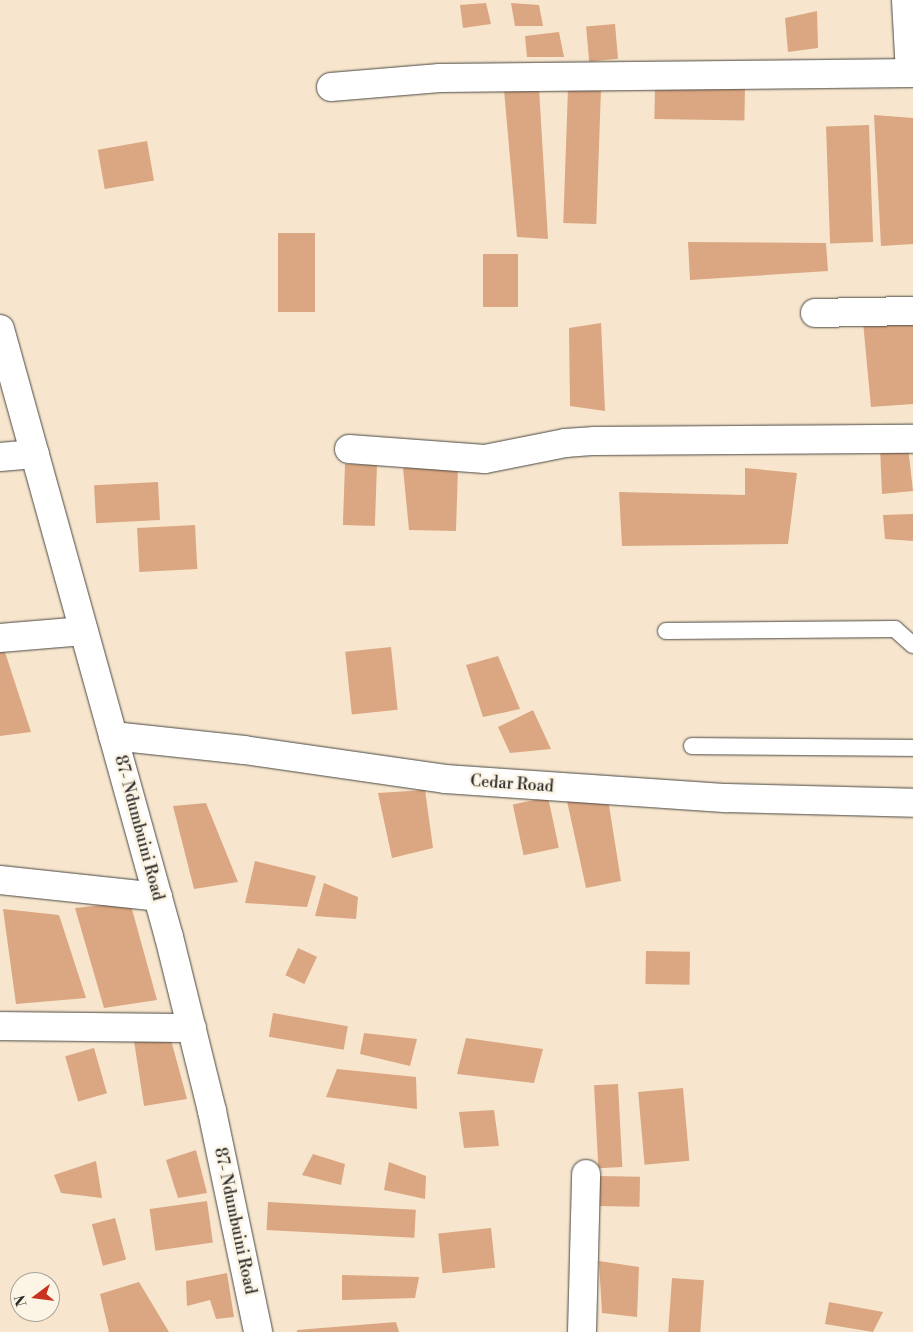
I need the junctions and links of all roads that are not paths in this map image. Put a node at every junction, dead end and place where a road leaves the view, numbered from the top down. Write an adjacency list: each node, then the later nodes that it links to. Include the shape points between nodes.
1 (906, 0): 2 (street)
2 (911, 73): 3 (street, via 440,78)
3 (330, 87)
4 (913, 311): 5 (street)
5 (815, 313)
6 (0, 328): 7 (street, 87- Ndumbuini Road)
7 (7, 378): 10 (street, 87- Ndumbuini Road)
8 (913, 439): 9 (street, via 595,441 564,443 485,459)
9 (348, 449)
10 (35, 454): 11 (street); 12 (street, 87- Ndumbuini Road)
11 (0, 457)
12 (84, 631): 14 (street); 16 (street, 87- Ndumbuini Road)
13 (666, 631): 15 (lane, via 895,629)
14 (0, 638)
15 (913, 645)
16 (113, 736): 19 (street, Cedar Road, via 244,750 445,780 727,798); 21 (street, 87- Ndumbuini Road)
17 (692, 746): 18 (lane)
18 (913, 748)
19 (913, 803)
20 (0, 880): 21 (street)
21 (158, 897): 23 (street, 87- Ndumbuini Road)
22 (0, 1026): 23 (street)
23 (192, 1028): 25 (street, 87- Ndumbuini Road)
24 (586, 1174): 26 (street)
25 (258, 1332)
26 (582, 1332)

